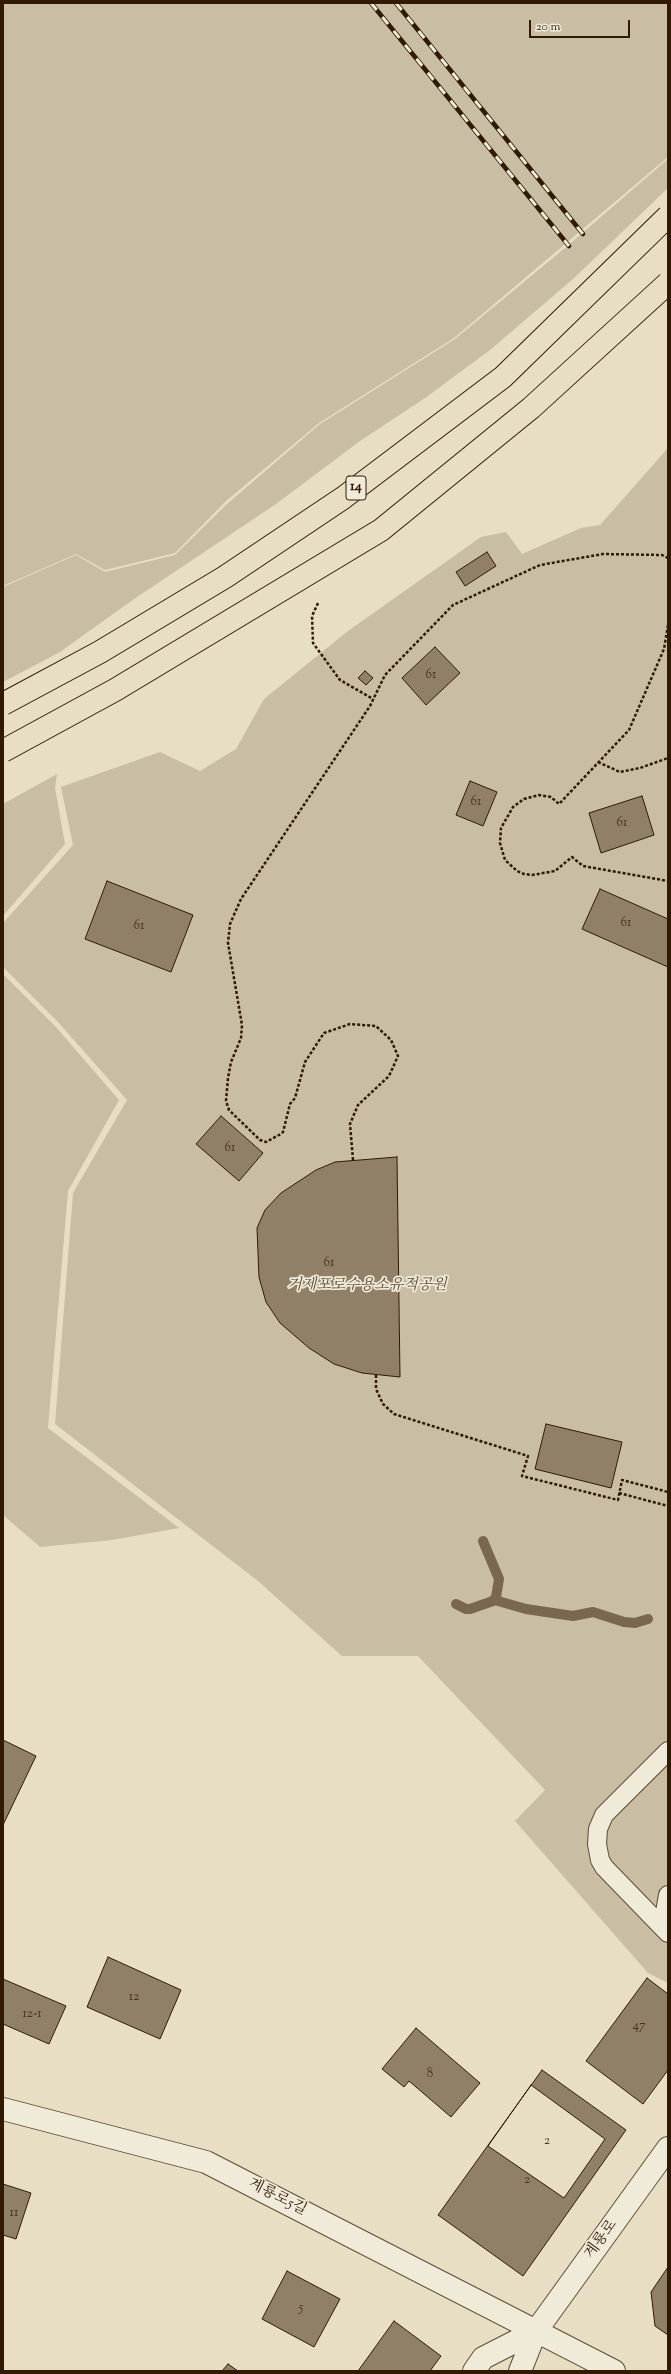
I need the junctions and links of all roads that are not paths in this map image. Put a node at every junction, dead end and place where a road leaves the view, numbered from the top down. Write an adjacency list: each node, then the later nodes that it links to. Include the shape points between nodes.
1 (668, 216): 3 (highway, 14, bridge, via 503,377 343,498 218,581 100,652)
2 (668, 283): 4 (highway, bridge, via 531,408 381,530 115,690)
3 (3, 704)
4 (3, 751)
5 (668, 1750): 8 (lane, via 604,1815 598,1829 597,1844 604,1867)
6 (668, 1896): 7 (lane, via 665,1912)
7 (668, 1924)
8 (668, 1933)
9 (3, 2108): 11 (street, 계룡로5길, via 206,2162)
10 (668, 2148): 11 (street, 계룡로)
11 (536, 2331): 12 (street, 계룡로, via 483,2358); 13 (street, 계룡로); 14 (street, 계룡로5길)
12 (474, 2371)
13 (520, 2371)
14 (614, 2371)

